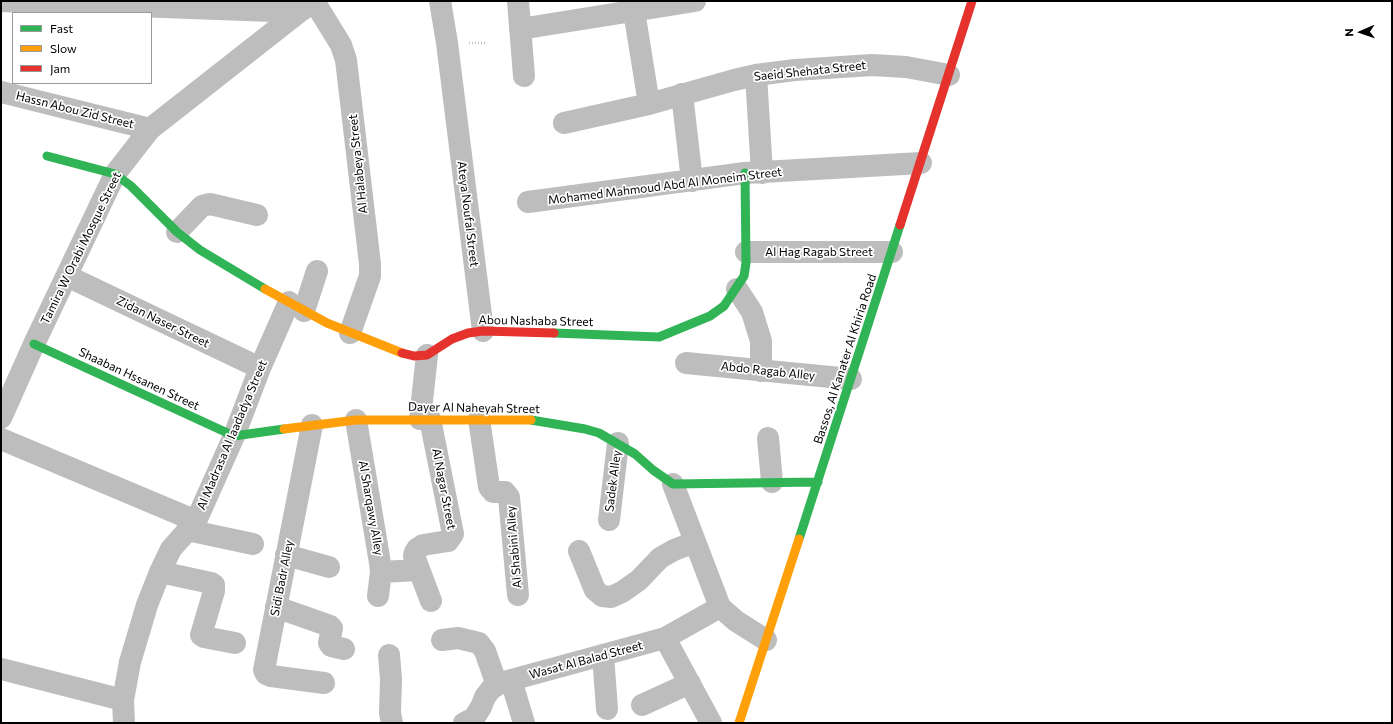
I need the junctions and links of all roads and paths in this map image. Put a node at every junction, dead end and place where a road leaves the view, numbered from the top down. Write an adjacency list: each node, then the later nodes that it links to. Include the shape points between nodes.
1 (1, 1): 6 (street)
2 (440, 1): 31 (street, Ateya Noufal Street)
3 (518, 1): 8 (street)
4 (695, 1): 7 (street)
5 (972, 1): 10 (street, Bassos, Al Kanater Al Khiria Road)
6 (309, 5): 16 (street, Tamira W Orabi Mosque Street); 32 (street, Al Halabeya Street, via 341,45 346,60 370,264 370,276)
7 (634, 11): 8 (street); 14 (street)
8 (520, 29): 11 (street)
9 (756, 75): 10 (street, Saeid Shehata Street, via 872,65 906,67); 13 (street, Saeid Shehata Street); 19 (street)
10 (950, 75): 18 (street, Bassos, Al Kanater Al Khiria Road)
11 (524, 76)
12 (1, 92): 16 (street, Hassn Abou Zid Street)
13 (682, 94): 14 (street, Saeid Shehata Street); 21 (street)
14 (650, 104): 15 (street, Saeid Shehata Street)
15 (564, 123)
16 (150, 129): 20 (street, Tamira W Orabi Mosque Street)
17 (48, 156): 20 (street)
18 (921, 163): 19 (street, Mohamed Mahmoud Abd Al Moneim Street); 26 (street, Bassos, Al Kanater Al Khiria Road)
19 (753, 173): 21 (street, Mohamed Mahmoud Abd Al Moneim Street); 25 (street, Abou Nashaba Street)
20 (115, 174): 24 (street, via 131,186); 28 (street, Tamira W Orabi Mosque Street)
21 (692, 181): 22 (street, Mohamed Mahmoud Abd Al Moneim Street)
22 (528, 202)
23 (257, 215): 24 (street, via 210,204 202,206)
24 (177, 232): 30 (street, via 200,250)
25 (746, 252): 26 (street, Al Hag Ragab Street); 29 (street, Abou Nashaba Street, via 744,276)
26 (892, 252): 38 (street, Bassos, Al Kanater Al Khiria Road)
27 (317, 271): 30 (street, Al Madrasa Al Iaadadya Street)
28 (67, 276): 33 (street, Tamira W Orabi Mosque Street); 36 (street, Zidan Naser Street)
29 (737, 289): 31 (street, Abou Nashaba Street, via 718,311 659,337); 37 (street, via 752,312 761,341)
30 (296, 307): 32 (street); 36 (street, Al Madrasa Al Iaadadya Street)
31 (483, 331): 34 (street, Abou Nashaba Street, via 452,339)
32 (350, 333): 34 (street, via 403,353 414,356)
33 (34, 344): 39 (street, Tamira W Orabi Mosque Street); 45 (street, Shaaban Hssanen Street)
34 (426, 355): 41 (street)
35 (686, 363): 37 (street, Abdo Ragab Alley)
36 (260, 368): 45 (street, Al Madrasa Al Iaadadya Street)
37 (761, 370): 38 (street, Abdo Ragab Alley)
38 (851, 380): 50 (street, Bassos, Al Kanater Al Khiria Road)
39 (8, 386): 40 (street, Tamira W Orabi Mosque Street)
40 (1, 418)
41 (425, 419): 42 (street, Dayer Al Naheyah Street); 43 (street, Dayer Al Naheyah Street); 59 (street, Al Nagar Street, via 453,534 448,541 422,545 417,549 414,556)
42 (478, 419): 48 (street, Dayer Al Naheyah Street, via 538,420 586,429); 62 (street, Al Shabini Alley, via 489,488 494,492 504,492 509,497)
43 (356, 420): 44 (street, Dayer Al Naheyah Street); 61 (street, Al Sharqawy Alley)
44 (312, 424): 45 (street, Dayer Al Naheyah Street); 57 (street, Sidi Badr Alley)
45 (234, 436): 53 (street, Al Madrasa Al Iaadadya Street)
46 (768, 438): 49 (street)
47 (1, 439): 53 (street)
48 (618, 443): 51 (street, Dayer Al Naheyah Street); 52 (street, Sadek Alley)
49 (772, 482): 50 (street); 51 (street)
50 (818, 482): 69 (street, Bassos, Al Kanater Al Khiria Road)
51 (673, 484): 54 (street)
52 (609, 520)
53 (192, 525): 55 (street); 60 (street, Al Madrasa Al Iaadadya Street, via 171,549)
54 (695, 542): 56 (street, via 660,558 639,580 611,597 602,596 595,590); 66 (street)
55 (253, 544)
56 (579, 551)
57 (286, 555): 58 (street); 65 (street, Sidi Badr Alley)
58 (329, 567)
59 (419, 570): 61 (street); 64 (street, Al Nagar Street)
60 (160, 572): 70 (street, via 214,585 201,635); 78 (street, Al Madrasa Al Iaadadya Street, via 130,662)
61 (381, 572): 63 (street, Al Sharqawy Alley)
62 (518, 595)
63 (378, 596)
64 (431, 601)
65 (276, 607): 71 (street, via 330,626 332,628 329,643); 75 (street, Sidi Badr Alley, via 265,672 271,676)
66 (720, 607): 67 (street, Wasat Al Balad Street); 69 (street, via 736,621)
67 (665, 638): 73 (street, Wasat Al Balad Street); 77 (street)
68 (442, 640): 76 (street, via 458,638 479,644)
69 (766, 640): 86 (street, Bassos, Al Kanater Al Khiria Road)
70 (236, 643)
71 (344, 650)
72 (389, 655): 82 (street)
73 (603, 655): 76 (street, Wasat Al Balad Street); 80 (street)
74 (1, 669): 78 (street)
75 (324, 683)
76 (504, 683): 83 (street, via 492,689 474,718); 84 (street)
77 (690, 683): 79 (street); 85 (street)
78 (123, 700): 81 (street, Al Madrasa Al Iaadadya Street)
79 (642, 705)
80 (607, 709)
81 (124, 723)
82 (392, 723)
83 (464, 723)
84 (524, 723)
85 (711, 723)
86 (739, 723)

